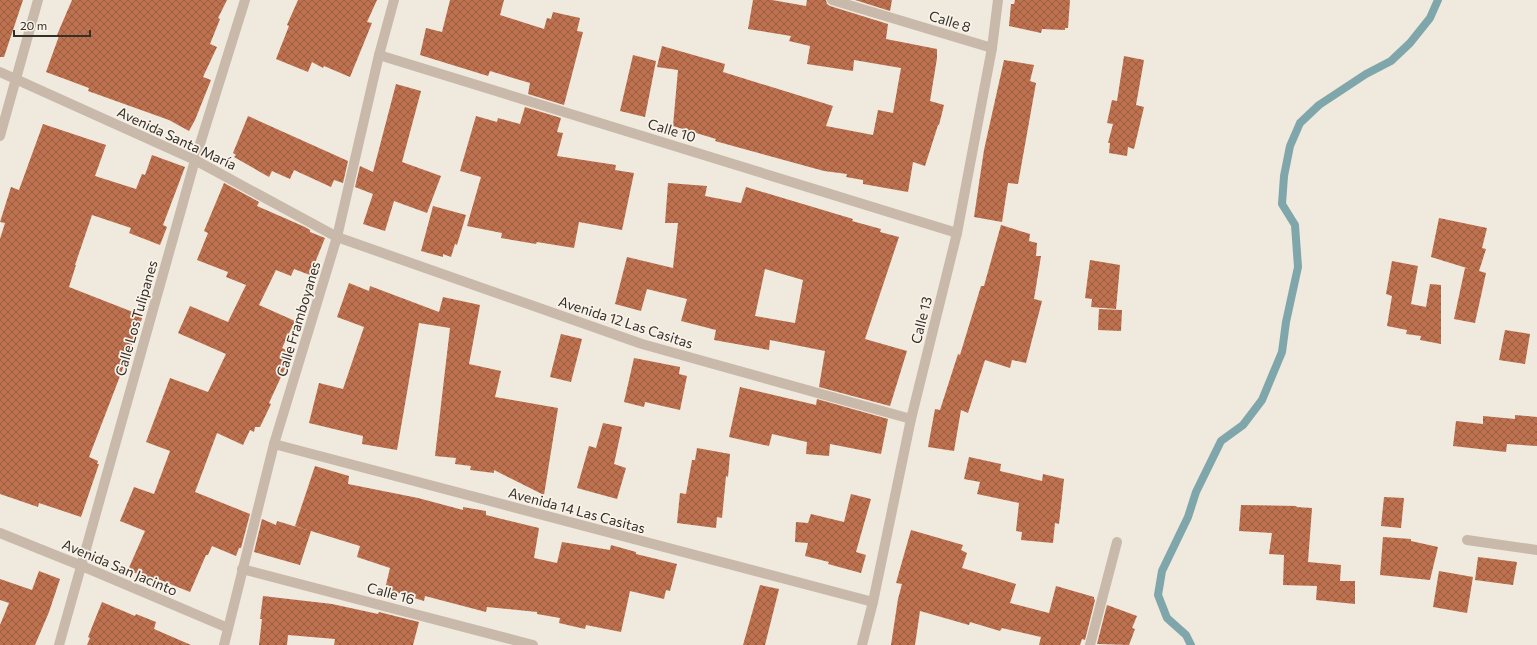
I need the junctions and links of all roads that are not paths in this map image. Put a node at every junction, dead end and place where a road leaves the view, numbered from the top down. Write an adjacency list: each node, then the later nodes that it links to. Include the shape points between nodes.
1 (38, 0): 9 (street)
2 (245, 0): 11 (street, Calle Los Tulipanes)
3 (394, 0): 7 (street, Calle Framboyanes)
4 (832, 0): 6 (street, Calle 8)
5 (998, 0): 6 (street, Calle 13)
6 (992, 48): 12 (street, Calle 13)
7 (378, 55): 12 (street, Calle 10); 13 (street, Calle Framboyanes)
8 (0, 72): 9 (street, Avenida Santa María)
9 (16, 80): 10 (street); 11 (street, Avenida Santa María)
10 (0, 136)
11 (195, 160): 13 (street, Avenida Santa María); 20 (street, Calle Los Tulipanes)
12 (958, 233): 14 (street, Calle 13)
13 (337, 237): 14 (street, Avenida 12 Las Casitas, via 642,344); 15 (street, Calle Framboyanes)
14 (911, 419): 22 (street, Calle 13)
15 (274, 444): 21 (street, Calle Framboyanes); 22 (street, Avenida 14 Las Casitas)
16 (0, 533): 20 (street, Avenida San Jacinto)
17 (1467, 540): 19 (street)
18 (1117, 542): 28 (street)
19 (1537, 550)
20 (82, 566): 23 (street, Avenida San Jacinto); 24 (street, Calle Los Tulipanes)
21 (242, 569): 23 (street, Calle Framboyanes); 26 (street, Calle 16)
22 (872, 602): 27 (street, Calle 13)
23 (228, 628): 25 (street, Calle Framboyanes)
24 (59, 645)
25 (224, 645)
26 (533, 645)
27 (862, 645)
28 (1090, 645)

